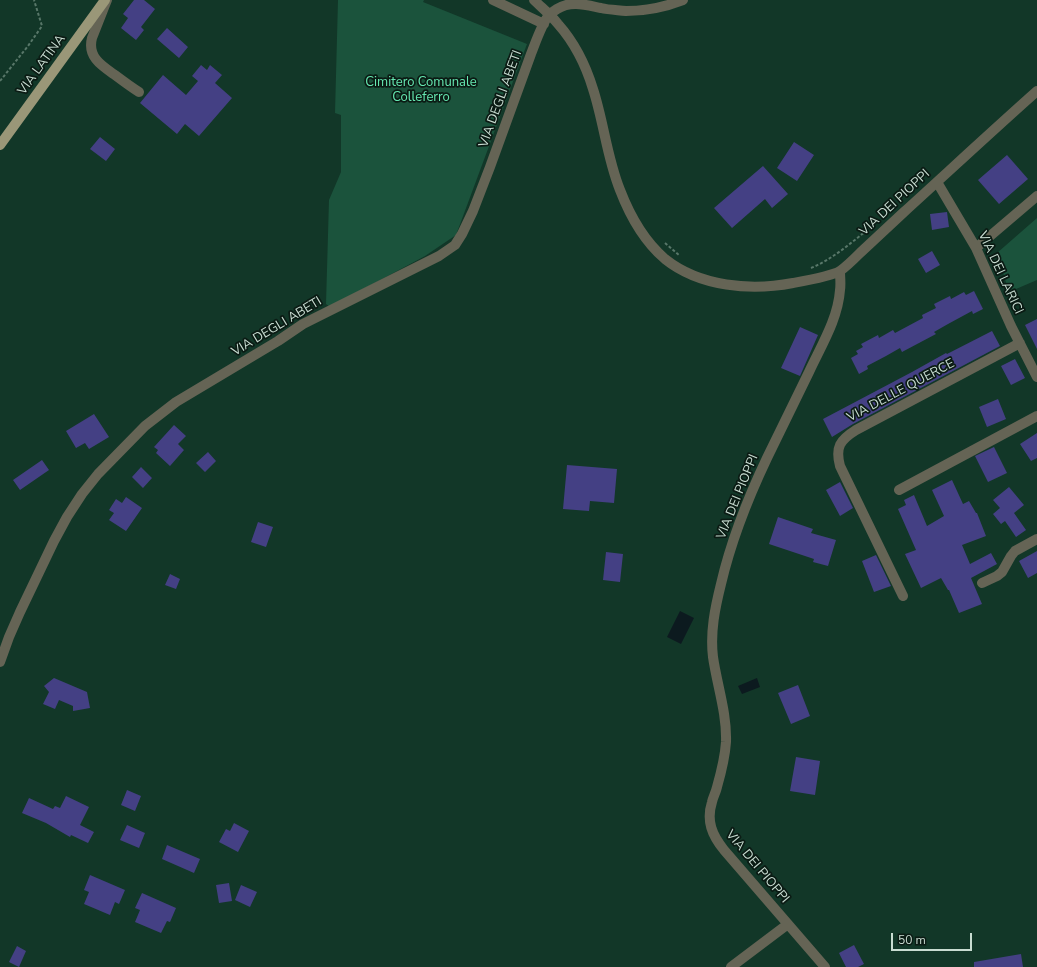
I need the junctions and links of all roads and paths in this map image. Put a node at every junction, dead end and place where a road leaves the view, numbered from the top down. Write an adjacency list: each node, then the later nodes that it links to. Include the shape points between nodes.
1 (34, 0): 8 (path, via 42,26)
2 (106, 0): 9 (street, via 92,38 92,52 102,65); 11 (main road, VIA LATINA)
3 (493, 0): 7 (street)
4 (534, 0): 6 (street)
5 (683, 0): 6 (street, via 648,9 626,11 571,4)
6 (549, 14): 7 (street, VIA DEGLI ABETI); 19 (street, via 567,35 585,68 596,100 610,160 630,212 646,239 665,259 682,270 702,278 743,286 786,284)
7 (544, 24): 27 (street, VIA DEGLI ABETI, via 482,188 458,242 440,256 303,324 176,402 145,426 98,474 67,517 23,605)
8 (0, 81)
9 (139, 92)
10 (1037, 92): 12 (street, VIA DEI PIOPPI)
11 (0, 145)
12 (937, 182): 16 (street, VIA DEI LARICI); 19 (street, VIA DEI PIOPPI)
13 (1037, 196): 16 (street)
14 (876, 223): 18 (path, via 838,252)
15 (662, 240): 17 (path)
16 (976, 248): 20 (street, VIA DEI LARICI)
17 (683, 258)
18 (808, 269)
19 (840, 271): 28 (street, VIA DEI PIOPPI, via 840,290 833,319 750,496 723,577 712,630 713,657 724,711 726,739 724,759 711,805 710,826 720,846)
20 (1020, 343): 21 (street, VIA DEI LARICI); 26 (street, VIA DELLE QUERCE, via 856,430 839,445 840,466)
21 (1037, 376)
22 (1037, 416): 23 (street)
23 (899, 490)
24 (1037, 539): 25 (street, via 1015,551 1002,572)
25 (982, 583)
26 (903, 596)
27 (0, 662)
28 (788, 924): 29 (street); 30 (street, VIA DEI PIOPPI)
29 (731, 967)
30 (825, 967)

